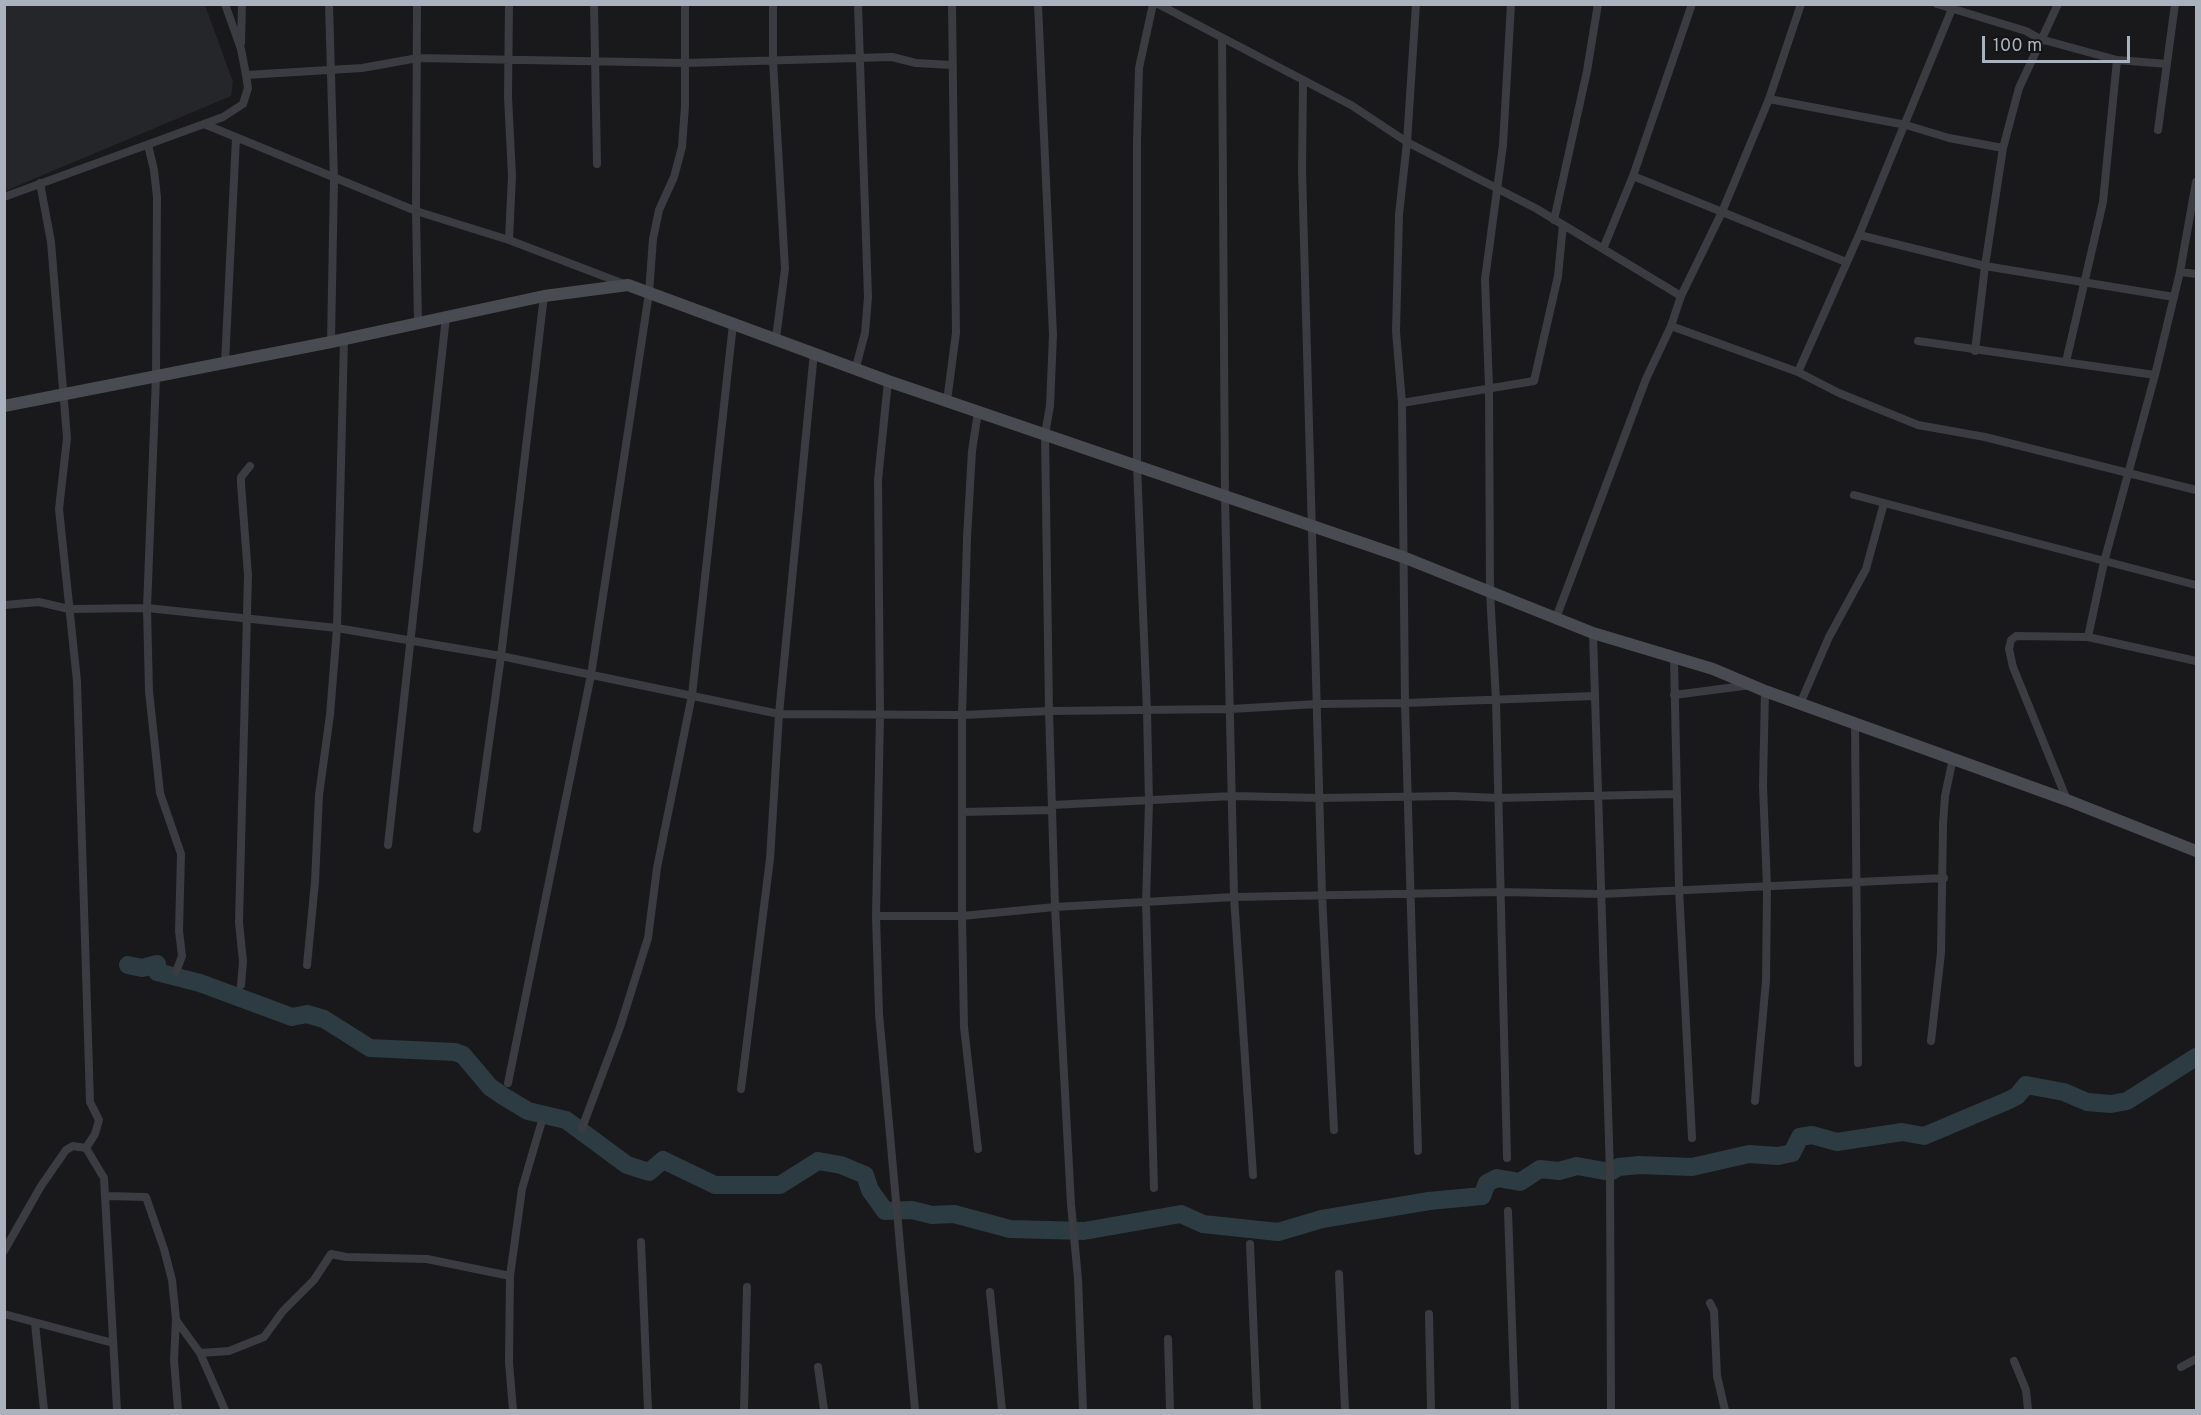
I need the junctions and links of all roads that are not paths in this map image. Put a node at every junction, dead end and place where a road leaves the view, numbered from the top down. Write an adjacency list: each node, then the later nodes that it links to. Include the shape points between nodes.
1 (225, 4): 25 (street)
2 (242, 4): 25 (street)
3 (329, 4): 35 (street)
4 (417, 4): 26 (street)
5 (509, 4): 30 (street)
6 (594, 4): 28 (street)
7 (685, 4): 32 (street)
8 (773, 4): 31 (street)
9 (858, 4): 27 (street)
10 (952, 4): 34 (street)
11 (1038, 4): 92 (street, via 1053,335)
12 (1153, 4): 94 (street, via 1138,68)
13 (1158, 4): 23 (street)
14 (1416, 4): 43 (street)
15 (1511, 4): 51 (street)
16 (1598, 4): 55 (street)
17 (1692, 4): 47 (street)
18 (1801, 4): 38 (street)
19 (1937, 4): 22 (street)
20 (2058, 4): 24 (street)
21 (2175, 4): 33 (street)
22 (1953, 7): 24 (street); 40 (street)
23 (1222, 39): 37 (street); 98 (street)
24 (2040, 39): 29 (street); 45 (street, via 2019,88)
25 (241, 49): 36 (street)
26 (418, 58): 30 (street); 35 (street); 53 (street)
27 (860, 59): 31 (street); 34 (street, via 892,57); 81 (street, via 868,297 865,333)
28 (595, 60): 30 (street); 32 (street); 46 (street)
29 (2117, 60): 33 (street); 63 (street, via 2103,202)
30 (509, 61): 57 (street)
31 (773, 61): 32 (street); 73 (street, via 785,269)
32 (685, 63): 65 (street, via 682,147 657,219)
33 (2167, 64): 41 (street)
34 (952, 65): 88 (street, via 956,333)
35 (330, 69): 36 (street); 48 (street)
36 (246, 75): 39 (street, via 248,88 243,104)
37 (1303, 80): 43 (street, via 1351,105); 100 (street)
38 (1769, 99): 40 (street); 54 (street)
39 (204, 124): 42 (street); 44 (street)
40 (1906, 125): 45 (street); 56 (street)
41 (2158, 130)
42 (236, 138): 48 (street); 80 (street)
43 (1407, 142): 51 (street); 89 (street, via 1396,284)
44 (148, 145): 50 (street); 84 (street, via 157,197)
45 (2003, 148): 60 (street)
46 (597, 164)
47 (1633, 176): 54 (street); 58 (street)
48 (334, 179): 53 (street); 76 (street)
49 (2196, 182): 61 (street)
50 (40, 183): 52 (street); 87 (street, via 51,242)
51 (1498, 190): 55 (street); 86 (street, via 1485,279)
52 (4, 197)
53 (416, 211): 57 (street); 70 (street)
54 (1722, 212): 59 (street); 67 (street)
55 (1558, 223): 58 (street); 86 (street, via 1558,276 1534,381)
56 (1859, 235): 59 (street); 60 (street)
57 (509, 240): 64 (street)
58 (1603, 249): 67 (street)
59 (1846, 262): 82 (street)
60 (1984, 266): 63 (street); 77 (street)
61 (2180, 272): 62 (street); 68 (street)
62 (2196, 274)
63 (2082, 283): 68 (street); 79 (street)
64 (628, 285): 65 (street); 66 (street)
65 (649, 293): 71 (street); 117 (street)
66 (544, 296): 69 (street); 114 (street)
67 (1681, 296): 72 (street)
68 (2174, 297): 83 (street)
69 (446, 317): 70 (street); 113 (street)
70 (418, 323): 74 (street)
71 (733, 324): 73 (street); 120 (street)
72 (1671, 326): 82 (street); 108 (street, via 1646,379)
73 (776, 338): 78 (street)
74 (344, 339): 76 (street); 110 (street)
75 (1918, 341): 77 (street)
76 (331, 342): 80 (street)
77 (1975, 351): 79 (street)
78 (814, 352): 81 (street); 130 (street)
79 (2066, 362): 83 (street)
80 (225, 363): 84 (street)
81 (856, 367): 85 (street)
82 (1798, 372): 95 (street, via 1918,425)
83 (2155, 375): 95 (street)
84 (156, 377): 87 (street); 106 (street)
85 (888, 381): 88 (street); 132 (street, via 878,480)
86 (1489, 387): 89 (street); 104 (street)
87 (62, 395): 90 (street); 107 (street, via 68,438 59,509)
88 (947, 401): 91 (street)
89 (1402, 403): 101 (street)
90 (4, 406)
91 (978, 412): 92 (street); 131 (street, via 967,538)
92 (1045, 434): 94 (street); 128 (street)
93 (250, 466): 109 (street, via 241,477)
94 (1137, 466): 98 (street); 129 (street)
95 (2130, 472): 96 (street); 102 (street)
96 (2196, 490)
97 (1854, 495): 99 (street)
98 (1225, 498): 100 (street); 127 (street)
99 (1884, 503): 102 (street); 126 (street, via 1866,569 1829,637)
100 (1312, 528): 101 (street); 125 (street)
101 (1403, 558): 104 (street); 124 (street)
102 (2104, 562): 103 (street); 112 (street)
103 (2196, 585)
104 (1490, 592): 108 (street); 123 (street)
105 (4, 605): 107 (street, via 39,602)
106 (147, 608): 107 (street); 109 (street); 162 (street, via 149,691 160,794 181,854 182,956)
107 (69, 609): 173 (street, via 77,681 90,1102 99,1120)
108 (1556, 618): 111 (street)
109 (248, 620): 110 (street); 163 (street, via 239,922)
110 (337, 628): 113 (street); 161 (street, via 319,795)
111 (1593, 633): 115 (street); 122 (street)
112 (2088, 637): 116 (street); 141 (street, via 2016,636 2010,640 2013,667)
113 (410, 639): 114 (street); 146 (street)
114 (501, 656): 117 (street); 145 (street)
115 (1674, 659): 118 (street, via 1713,669); 121 (street)
116 (2196, 661)
117 (591, 675): 120 (street); 166 (street)
118 (1751, 685): 119 (street); 121 (street)
119 (1765, 691): 126 (street); 150 (street)
120 (692, 695): 130 (street); 170 (street, via 657,868 648,938)
121 (1674, 695): 135 (street)
122 (1594, 696): 123 (street); 140 (street)
123 (1496, 700): 124 (street); 139 (street)
124 (1405, 703): 125 (street); 138 (street)
125 (1317, 704): 127 (street); 137 (street)
126 (1800, 704): 133 (street)
127 (1231, 709): 129 (street); 136 (street)
128 (1049, 711): 129 (street); 131 (street); 143 (street)
129 (1147, 711): 142 (street)
130 (779, 714): 132 (street); 167 (street, via 770,860)
131 (962, 715): 132 (street); 144 (street)
132 (880, 716): 159 (street)
133 (1856, 723): 134 (street); 149 (street)
134 (1953, 758): 141 (street); 148 (street, via 1945,796)
135 (1676, 794): 140 (street); 151 (street)
136 (1233, 796): 137 (street); 142 (street); 156 (street)
137 (1319, 798): 138 (street); 154 (street)
138 (1409, 798): 139 (street); 155 (street)
139 (1498, 798): 140 (street); 152 (street)
140 (1599, 798): 153 (street)
141 (2067, 801): 147 (street)
142 (1149, 802): 143 (street); 157 (street)
143 (1052, 808): 144 (street); 158 (street)
144 (962, 812): 160 (street)
145 (477, 829)
146 (388, 845)
147 (2196, 851)
148 (1944, 878): 149 (street); 164 (street)
149 (1856, 882): 150 (street); 165 (street)
150 (1767, 887): 151 (street); 168 (street, via 1766,981)
151 (1678, 889): 153 (street); 172 (street)
152 (1500, 892): 153 (street); 155 (street); 176 (street)
153 (1602, 894): 216 (street, via 1610,1172)
154 (1322, 895): 155 (street); 156 (street); 171 (street)
155 (1412, 895): 175 (street)
156 (1234, 897): 157 (street); 177 (street)
157 (1146, 903): 158 (street); 178 (street)
158 (1055, 908): 160 (street); 210 (street)
159 (876, 916): 160 (street); 208 (street, via 879,1014)
160 (962, 916): 174 (street, via 963,1026)
161 (307, 965)
162 (176, 972)
163 (241, 985)
164 (1931, 1041)
165 (1858, 1063)
166 (508, 1083)
167 (741, 1089)
168 (1755, 1101)
169 (541, 1124): 185 (street, via 522,1189)
170 (582, 1128)
171 (1334, 1130)
172 (1692, 1138)
173 (86, 1148): 179 (street, via 104,1178); 183 (street, via 72,1146 66,1150)
174 (978, 1149)
175 (1418, 1151)
176 (1507, 1158)
177 (1253, 1175)
178 (1154, 1188)
179 (105, 1196): 191 (street, via 146,1197 172,1280); 194 (street)
180 (1508, 1211): 215 (street)
181 (642, 1242): 205 (street)
182 (1250, 1244): 212 (street)
183 (4, 1251)
184 (1339, 1274): 213 (street)
185 (510, 1276): 195 (street, via 427,1259 331,1254 314,1280 264,1337 229,1351); 204 (street)
186 (747, 1287): 206 (street)
187 (990, 1292): 209 (street)
188 (1710, 1303): 217 (street, via 1714,1311 1717,1376)
189 (4, 1314): 192 (street)
190 (1429, 1314): 214 (street)
191 (176, 1320): 195 (street); 202 (street)
192 (35, 1323): 194 (street); 200 (street)
193 (1168, 1339): 211 (street)
194 (113, 1343): 201 (street)
195 (200, 1353): 203 (street)
196 (2196, 1359): 199 (street)
197 (2014, 1361): 218 (street, via 2026,1390)
198 (818, 1367): 207 (street)
199 (2181, 1367)
200 (44, 1410)
201 (117, 1410)
202 (178, 1410)
203 (225, 1410)
204 (513, 1410)
205 (648, 1410)
206 (744, 1410)
207 (824, 1410)
208 (915, 1410)
209 (1002, 1410)
210 (1083, 1410)
211 (1170, 1410)
212 (1257, 1410)
213 (1345, 1410)
214 (1431, 1410)
215 (1515, 1410)
216 (1611, 1410)
217 (1725, 1410)
218 (2028, 1410)

